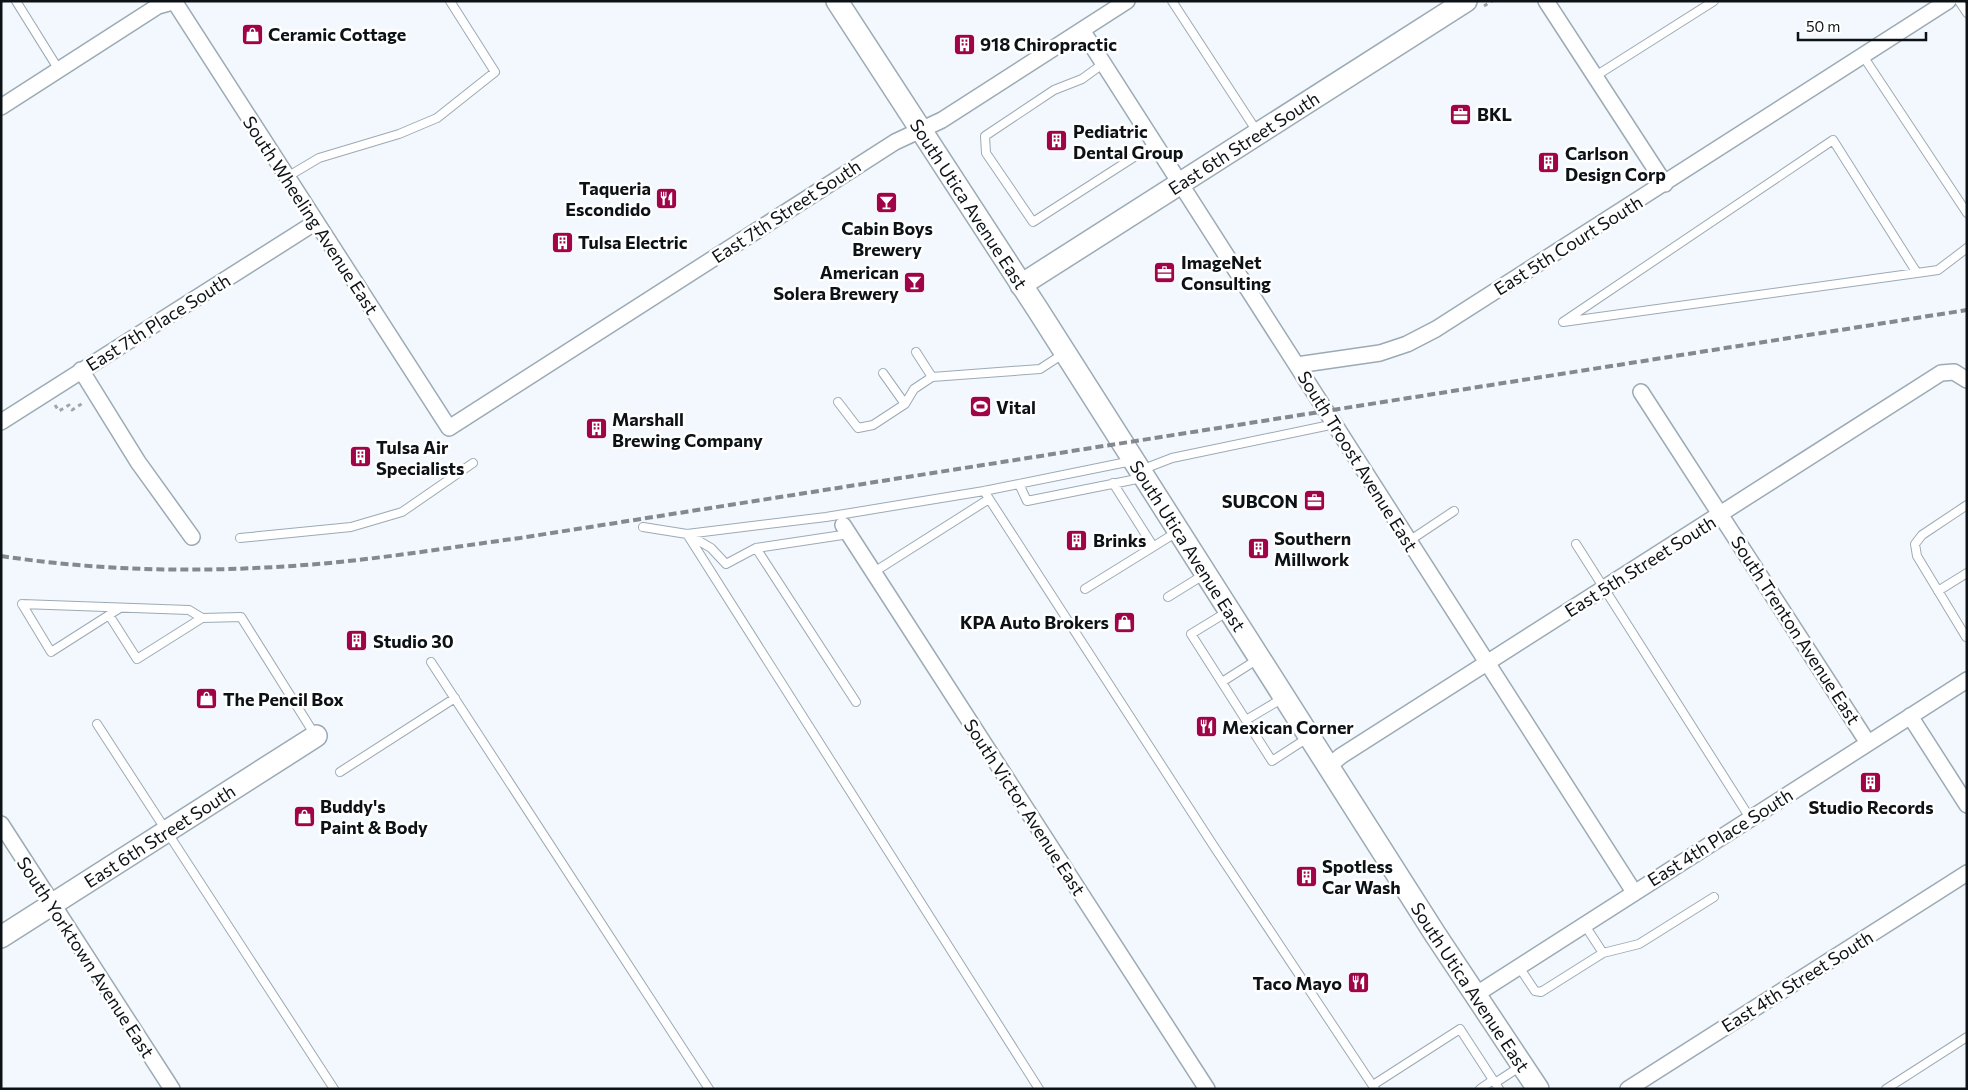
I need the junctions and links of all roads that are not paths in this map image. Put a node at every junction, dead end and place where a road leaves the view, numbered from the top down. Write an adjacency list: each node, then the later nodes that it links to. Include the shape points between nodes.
1 (16, 1): 16 (lane)
2 (174, 1): 16 (street, via 158,6); 22 (street, South Wheeling Avenue East)
3 (450, 1): 22 (lane, via 495,72 437,118 398,134 319,158)
4 (838, 1): 19 (main road, South Utica Avenue East)
5 (1128, 1): 13 (street, East 7th Street South)
6 (1172, 1): 20 (lane)
7 (1466, 1): 20 (main road, East 6th Street South)
8 (1546, 1): 17 (street)
9 (1714, 1): 17 (lane)
10 (1948, 1): 14 (street, East 5th Court South)
11 (1959, 1): 12 (lane)
12 (1967, 13)
13 (1082, 30): 15 (street, South Troost Avenue East); 19 (street, East 7th Street South, via 942,120)
14 (1863, 56): 24 (street, East 5th Court South); 25 (lane)
15 (1104, 63): 21 (street, South Troost Avenue East); 21 (lane, via 1082,79 1054,90 985,136 986,153 1033,222)
16 (59, 70): 18 (street)
17 (1594, 77): 24 (street)
18 (1, 107)
19 (920, 130): 29 (main road, South Utica Avenue East); 42 (street, East 7th Street South, via 894,142)
20 (1258, 133): 23 (main road, East 6th Street South)
21 (1156, 143): 23 (street, South Troost Avenue East)
22 (287, 177): 26 (street, South Wheeling Avenue East)
23 (1181, 182): 29 (main road, East 6th Street South); 32 (street, South Troost Avenue East)
24 (1664, 184): 32 (street, East 5th Court South, via 1436,329 1407,344 1380,352)
25 (1967, 213)
26 (316, 222): 33 (street, East 7th Place South); 42 (street, South Wheeling Avenue East)
27 (1967, 248): 28 (lane, via 1938,270)
28 (1917, 273): 28 (lane, via 1799,290 1563,322 1833,140)
29 (1021, 285): 31 (main road, South Utica Avenue East)
30 (916, 352): 36 (lane)
31 (1065, 353): 36 (lane, via 1040,369); 44 (main road, South Utica Avenue East)
32 (1297, 365): 41 (street, South Troost Avenue East)
33 (81, 370): 40 (street, East 7th Place South); 56 (street, via 138,462)
34 (883, 373): 39 (lane)
35 (1961, 376): 51 (street, East 5th Street South, via 1941,374)
36 (932, 377): 39 (lane, via 914,389)
37 (1641, 392): 51 (street, South Trenton Avenue East)
38 (838, 402): 39 (lane, via 858,428 873,425)
39 (905, 404)
40 (1, 422)
41 (1335, 424): 44 (lane, via 1172,458); 58 (street, South Troost Avenue East)
42 (449, 428)
43 (473, 463): 57 (lane, via 402,512 351,527)
44 (1139, 469): 45 (lane); 46 (lane); 54 (main road, South Utica Avenue East)
45 (1113, 483): 46 (lane, via 1027,500); 60 (lane)
46 (1019, 484): 47 (lane)
47 (984, 491): 48 (lane); 55 (lane)
48 (989, 499): 62 (lane); 106 (lane)
49 (1967, 505): 67 (lane, via 1922,535 1916,544 1917,556)
50 (1454, 511): 58 (lane)
51 (1722, 514): 65 (street, East 5th Street South); 87 (street, South Trenton Avenue East)
52 (643, 526): 55 (lane)
53 (846, 529): 61 (lane); 62 (street, South Victor Avenue East)
54 (1178, 531): 60 (lane); 64 (main road, South Utica Avenue East)
55 (687, 534): 61 (lane, via 711,548 726,564); 111 (lane)
56 (192, 536)
57 (240, 538)
58 (1409, 540): 76 (street, South Troost Avenue East)
59 (1576, 544): 65 (lane)
60 (1153, 546): 66 (lane)
61 (756, 548): 81 (lane)
62 (874, 572): 112 (street, South Victor Avenue East)
63 (1967, 573): 67 (lane)
64 (1205, 574): 68 (lane); 70 (main road, South Utica Avenue East)
65 (1604, 588): 76 (street, East 5th Street South); 91 (lane)
66 (1085, 589)
67 (1938, 591): 73 (lane)
68 (1168, 596)
69 (120, 608): 71 (lane); 71 (lane, via 22,604 51,652); 72 (lane, via 189,610)
70 (1229, 611): 74 (main road, South Utica Avenue East); 78 (lane, via 1192,634)
71 (109, 614): 72 (lane, via 137,659)
72 (202, 618): 85 (lane, via 241,617)
73 (1967, 637)
74 (1259, 658): 78 (lane); 79 (main road, South Utica Avenue East)
75 (431, 662): 80 (lane)
76 (1486, 663): 88 (street, East 5th Street South); 95 (street, South Troost Avenue East)
77 (1967, 680): 82 (street, East 4th Place South)
78 (1222, 682): 83 (lane)
79 (1284, 697): 83 (lane); 86 (main road, South Utica Avenue East)
80 (455, 698): 89 (lane); 110 (lane)
81 (856, 702)
82 (1910, 716): 87 (street, East 4th Place South); 90 (street)
83 (1246, 720): 86 (lane, via 1272,761)
84 (97, 724): 93 (lane)
85 (316, 736): 93 (main road, East 6th Street South)
86 (1309, 737): 88 (main road, South Utica Avenue East)
87 (1868, 743): 91 (street, East 4th Place South)
88 (1328, 768): 102 (main road, South Utica Avenue East)
89 (340, 772)
90 (1967, 804)
91 (1750, 818): 95 (street, East 4th Place South)
92 (1, 824): 97 (street, South Yorktown Avenue East)
93 (167, 831): 97 (main road, East 6th Street South); 109 (lane)
94 (1967, 873): 107 (street, East 4th Street South)
95 (1634, 892): 98 (street, East 4th Place South)
96 (1714, 897): 100 (lane, via 1639,944)
97 (53, 905): 99 (main road, East 6th Street South); 108 (street, South Yorktown Avenue East)
98 (1584, 924): 100 (lane); 101 (street, East 4th Place South)
99 (1, 937)
100 (1603, 953): 101 (lane, via 1541,992 1535,992)
101 (1519, 967): 102 (street, East 4th Place South)
102 (1475, 995): 104 (main road, South Utica Avenue East)
103 (1967, 1037): 115 (lane)
104 (1522, 1065): 105 (lane); 114 (main road, South Utica Avenue East)
105 (1496, 1084): 106 (lane, via 1460,1029); 113 (lane)
106 (1374, 1087)
107 (1635, 1087)
108 (172, 1089)
109 (334, 1089)
110 (709, 1089)
111 (1039, 1089)
112 (1207, 1089)
113 (1480, 1089)
114 (1538, 1089)
115 (1886, 1089)

